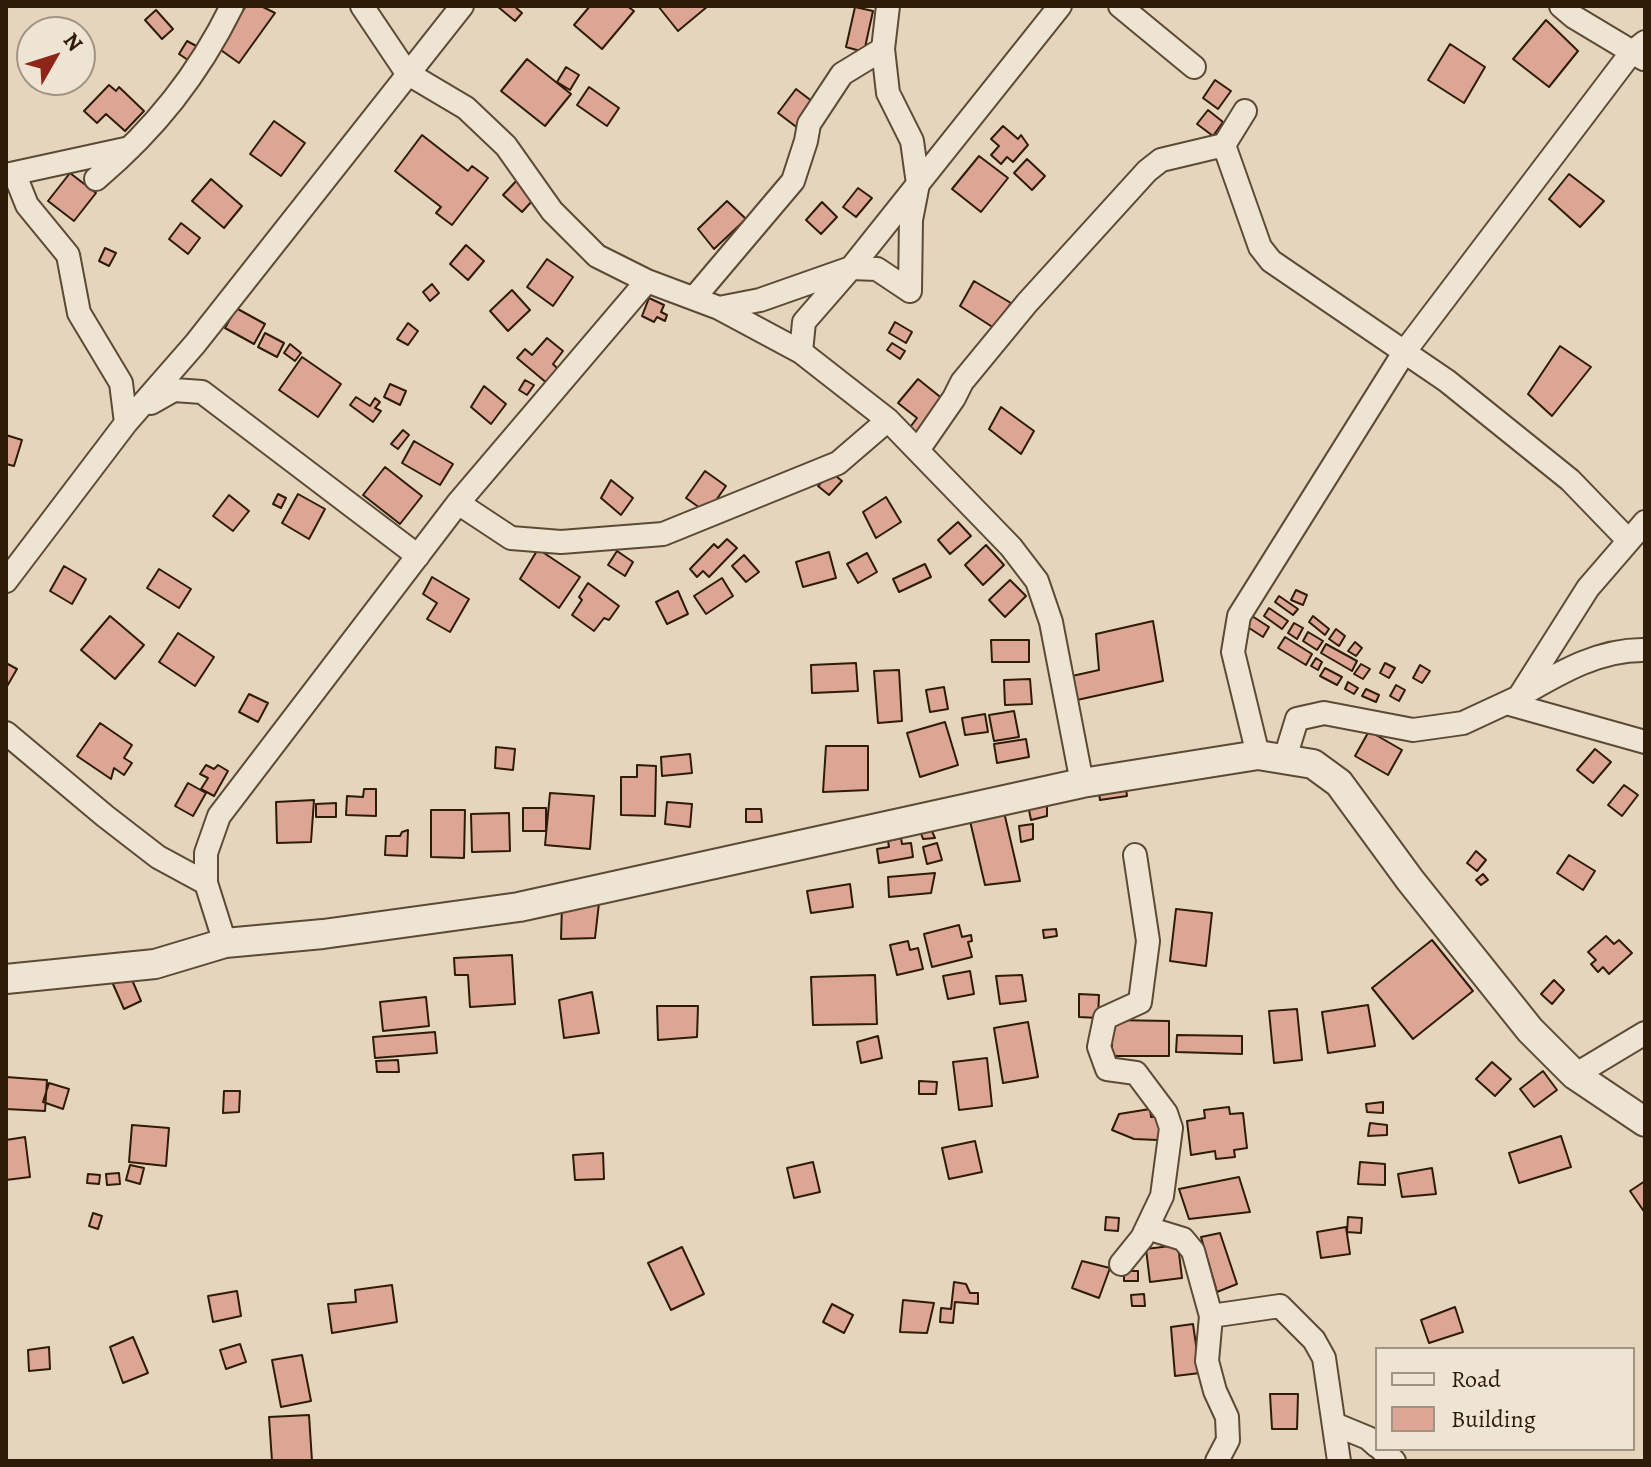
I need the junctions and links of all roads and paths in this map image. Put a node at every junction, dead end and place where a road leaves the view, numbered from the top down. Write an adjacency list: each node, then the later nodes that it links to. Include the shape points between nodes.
1 (232, 6): 15 (street, via 189,81)
2 (362, 6): 12 (street)
3 (462, 6): 12 (street)
4 (888, 6): 9 (street)
5 (1060, 6): 18 (street)
6 (1120, 6): 11 (street)
7 (1561, 6): 8 (street)
8 (1585, 16): 10 (street)
9 (883, 49): 18 (street, via 888,93 912,141); 21 (street, via 842,74 809,124 793,181)
10 (1640, 52): 23 (street)
11 (1194, 67)
12 (407, 73): 20 (street, via 466,108 506,146 552,211 597,256); 25 (street, via 195,344)
13 (1245, 111): 14 (street)
14 (1224, 145): 23 (street, via 1260,247 1271,261); 27 (street, via 1161,160 1147,171 962,382)
15 (134, 147): 16 (street); 17 (street)
16 (11, 175): 25 (street, via 27,205 68,255 79,313 121,383)
17 (96, 179)
18 (918, 184): 19 (street); 19 (street, via 911,220 910,291 877,269)
19 (851, 268): 22 (street, via 760,300); 24 (street, via 804,322)
20 (647, 281): 21 (street); 28 (street)
21 (694, 298): 22 (street)
22 (719, 308): 24 (street)
23 (1405, 351): 30 (street, via 1570,480); 37 (street, via 1239,616 1233,652)
24 (801, 352): 26 (street)
25 (131, 417): 31 (street, via 174,390 202,392); 32 (street)
26 (888, 420): 27 (street); 28 (street, via 838,463 663,534 561,542 511,538)
27 (918, 450): 38 (street, via 1037,581 1051,622)
28 (458, 503): 31 (street)
29 (1645, 522): 30 (street)
30 (1628, 540): 34 (street, via 1588,588)
31 (418, 556): 40 (street, via 219,816 206,853)
32 (6, 581)
33 (1645, 650): 34 (street, via 1624,649 1570,667)
34 (1512, 700): 36 (street); 37 (street, via 1463,723 1413,730 1324,713 1297,719)
35 (6, 733): 40 (street, via 158,857)
36 (1645, 742)
37 (1272, 756): 38 (street); 44 (street, via 1313,764 1339,783 1530,1030)
38 (1082, 783): 41 (street, via 519,907)
39 (1135, 855): 46 (street, via 1148,941 1140,1002 1105,1018 1099,1047 1107,1069 1136,1073 1171,1128 1162,1196)
40 (206, 883): 41 (street)
41 (225, 943): 42 (street, via 155,964)
42 (6, 979)
43 (1645, 1033): 44 (street)
44 (1575, 1075): 45 (street)
45 (1645, 1122)
46 (1147, 1228): 47 (street); 48 (street, via 1183,1239 1193,1251)
47 (1121, 1264)
48 (1211, 1316): 49 (street, via 1280,1306 1324,1358); 51 (street, via 1207,1361 1228,1428)
49 (1334, 1424): 50 (street); 52 (street)
50 (1375, 1444)
51 (1217, 1461)
52 (1339, 1461)

